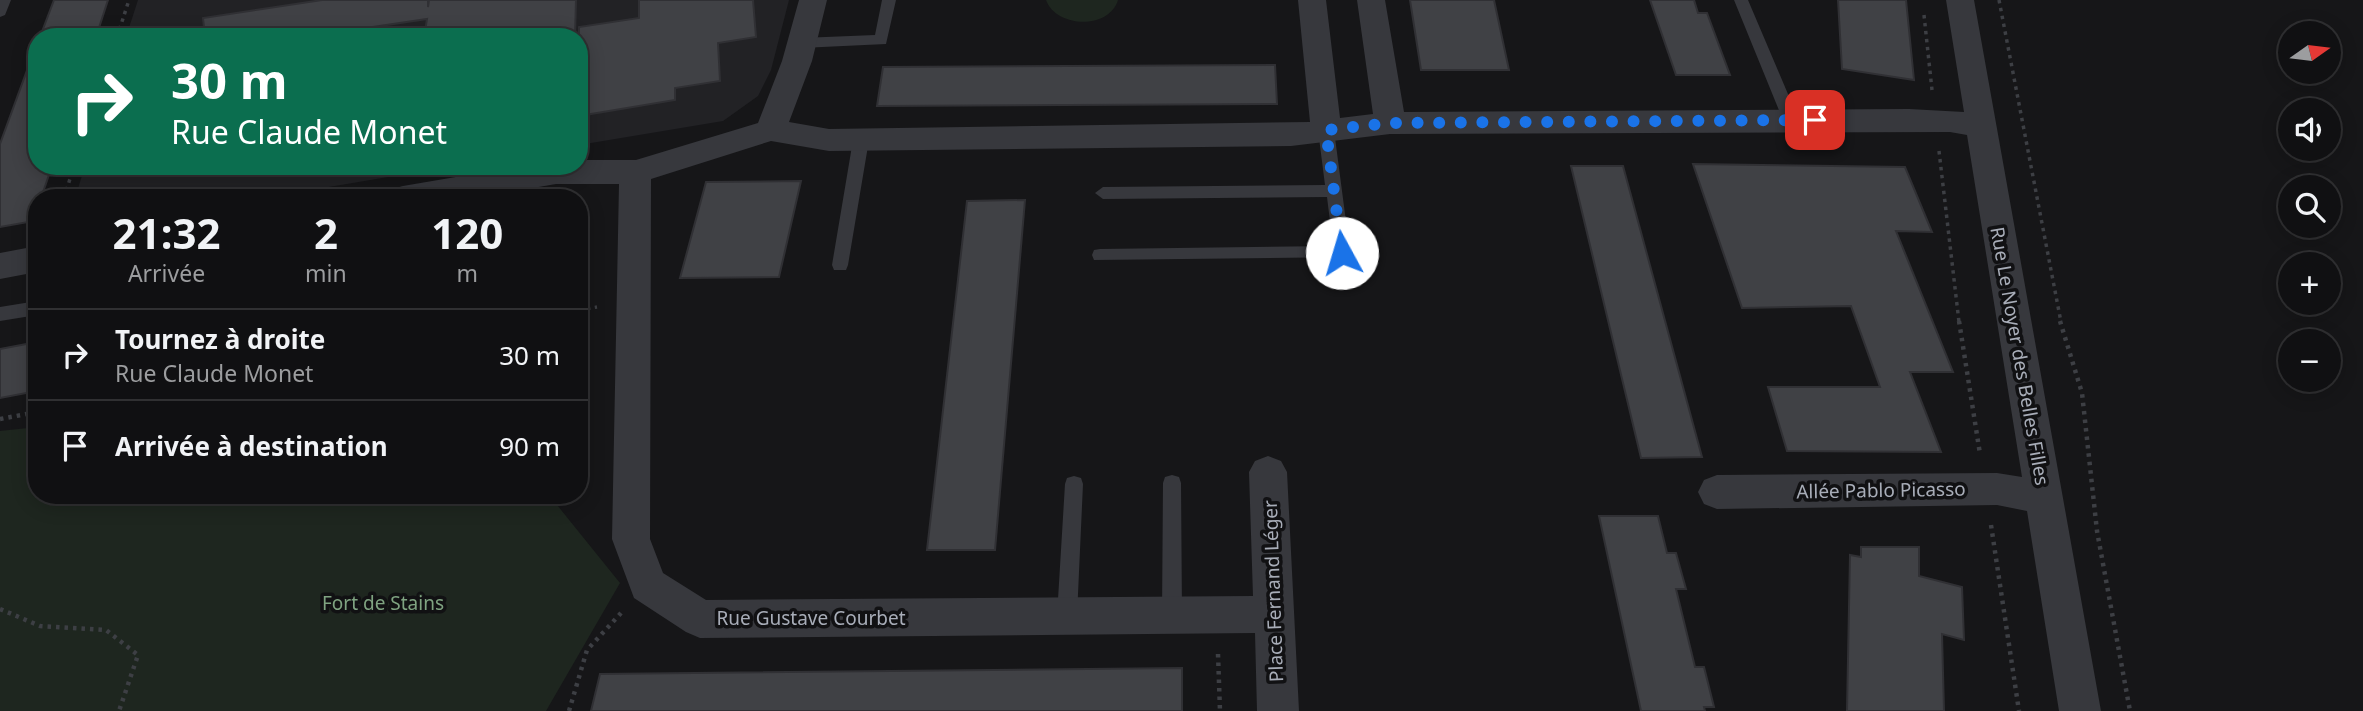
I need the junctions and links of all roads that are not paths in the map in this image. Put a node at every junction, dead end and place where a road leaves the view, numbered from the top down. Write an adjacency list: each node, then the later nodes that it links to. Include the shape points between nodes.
1 (4, 0): 8 (lane)
2 (813, 0): 9 (street)
3 (889, 0): 9 (lane, via 881,40)
4 (1312, 0): 14 (street)
5 (1371, 0): 11 (street)
6 (1741, 0): 10 (lane)
7 (1960, 0): 12 (street, Rue Le Noyer des Belles Filles)
8 (0, 12)
9 (801, 43): 13 (street)
10 (1791, 120): 11 (street); 12 (street, via 1936,120)
11 (1390, 123): 14 (street)
12 (1981, 126): 32 (street, Rue Le Noyer des Belles Filles)
13 (771, 130): 15 (street, via 829,140); 17 (street)
14 (1326, 130): 15 (street, via 1291,135); 20 (lane)
15 (861, 140): 24 (lane)
16 (588, 172): 17 (street)
17 (636, 172): 35 (street, Rue Gustave Courbet, via 631,539 648,585 700,619)
18 (547, 175): 19 (street)
19 (506, 188)
20 (1335, 191): 21 (lane); 22 (lane, via 1342,253)
21 (1103, 193)
22 (1100, 255)
23 (28, 261): 25 (street)
24 (840, 265)
25 (0, 266)
26 (28, 309): 27 (lane)
27 (0, 314)
28 (1268, 472): 33 (street, Place Fernand Léger)
29 (1172, 483): 34 (lane)
30 (1074, 484): 35 (lane)
31 (1717, 492): 32 (street, Allée Pablo Picasso, via 1985,489)
32 (2044, 498): 37 (street, Rue Le Noyer des Belles Filles)
33 (1274, 614): 34 (street, Rue Gustave Courbet); 36 (street, Place Fernand Léger)
34 (1172, 615): 35 (street, Rue Gustave Courbet)
35 (1067, 616)
36 (1278, 711)
37 (2080, 711)

